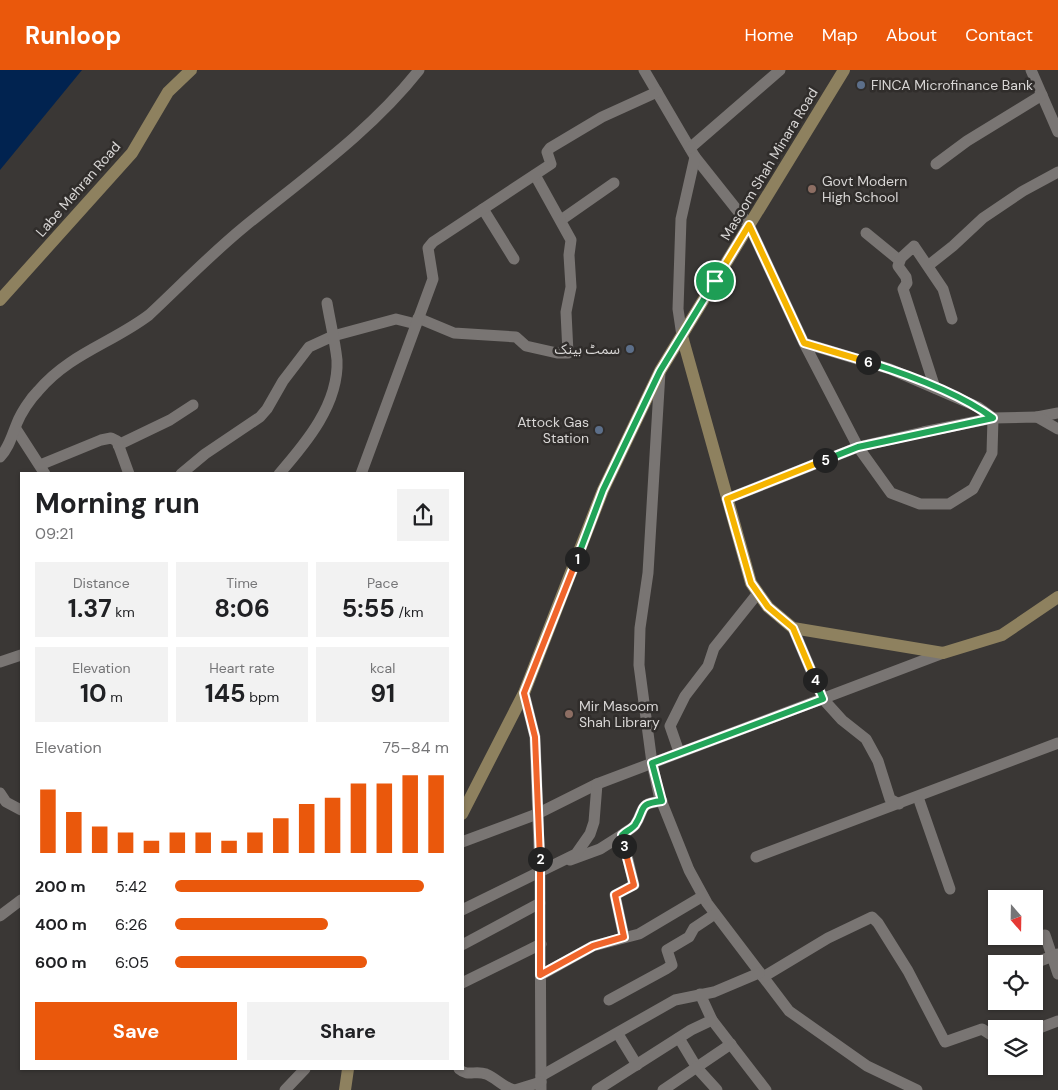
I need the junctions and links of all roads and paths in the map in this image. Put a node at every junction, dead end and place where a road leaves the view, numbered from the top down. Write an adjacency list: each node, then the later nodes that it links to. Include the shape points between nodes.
1 (191, 70): 22 (street, Labe Mehran Road, via 168,92 132,153)
2 (419, 70): 35 (street, via 404,89 345,145 242,229 149,315 61,367 36,392)
3 (644, 70): 7 (street)
4 (780, 70): 10 (street)
5 (844, 70): 17 (street, Masoom Shah Minara Road)
6 (1031, 70): 8 (street)
7 (656, 92): 10 (street); 13 (street, via 602,117 550,148 547,152 551,164)
8 (1042, 95): 9 (street); 11 (street)
9 (1058, 132)
10 (692, 152): 17 (street); 27 (street, via 681,219 678,309)
11 (936, 164)
12 (1058, 172): 21 (street, via 984,218)
13 (535, 175): 15 (street); 16 (street)
14 (614, 183): 16 (street)
15 (483, 209): 19 (street); 25 (street, via 428,248 433,279)
16 (561, 220): 25 (street, via 571,240 566,312 568,353 526,346 516,337 454,333)
17 (749, 225): 27 (street, Masoom Shah Minara Road); 28 (street)
18 (866, 233): 20 (street)
19 (514, 259)
20 (899, 260): 21 (street, via 914,246); 30 (street, via 898,266 907,283 903,289)
21 (929, 265): 24 (street, via 946,294)
22 (0, 300)
23 (327, 303): 26 (street)
24 (952, 319)
25 (417, 321): 26 (street, via 396,319); 44 (street)
26 (332, 336): 42 (street, via 309,347 260,417); 43 (street, via 336,374 325,410 312,434)
27 (682, 336): 29 (street, Masoom Shah Minara Road); 45 (street)
28 (804, 343): 30 (street, via 890,369); 38 (street)
29 (660, 371): 52 (street, Masoom Shah Minara Road, via 603,490); 56 (street, via 648,573 640,628 640,665)
30 (935, 388): 34 (street, via 978,407)
31 (193, 405): 37 (street)
32 (1058, 413): 33 (street)
33 (1037, 417): 34 (street); 36 (street)
34 (993, 418): 38 (street); 38 (street, via 992,453 973,489 949,504 920,504 891,493)
35 (16, 428): 39 (street); 40 (street)
36 (1058, 429)
37 (118, 445): 40 (street, via 111,438 101,440); 41 (street)
38 (858, 447): 45 (street)
39 (0, 457)
40 (42, 469)
41 (128, 472)
42 (183, 472)
43 (280, 472)
44 (362, 472)
45 (727, 499): 46 (street, via 751,583)
46 (758, 593): 48 (street, via 768,607); 55 (street, via 714,648 708,666 685,696 670,726)
47 (1058, 597): 49 (street, via 1002,635)
48 (793, 628): 49 (street); 53 (street)
49 (943, 653): 53 (street)
50 (20, 655): 51 (street)
51 (0, 662)
52 (524, 693): 63 (street, Masoom Shah Minara Road); 64 (street, via 535,737)
53 (823, 699): 55 (street); 61 (street, via 866,739 878,761 890,799)
54 (1058, 743): 59 (street)
55 (679, 752): 56 (street)
56 (652, 763): 57 (street); 60 (street)
57 (597, 784): 64 (street); 68 (street, via 596,814 590,834)
58 (0, 793): 62 (street, via 6,802)
59 (918, 797): 61 (street); 70 (street)
60 (662, 801): 65 (street, via 642,806 635,824); 71 (street, via 689,870)
61 (899, 804): 67 (street)
62 (20, 809)
63 (464, 810)
64 (537, 814): 66 (street); 69 (street)
65 (622, 835): 68 (street, via 594,852); 78 (street, via 634,885 615,895)
66 (464, 841)
67 (756, 857)
68 (568, 860): 69 (street)
69 (540, 874): 73 (street); 74 (street)
70 (950, 889)
71 (703, 896): 75 (street); 78 (street, via 638,934)
72 (20, 901): 76 (street)
73 (540, 903): 79 (street); 80 (street)
74 (464, 909)
75 (715, 914): 85 (street); 88 (street, via 694,928 689,937 667,950 672,965)
76 (0, 916)
77 (1044, 935): 81 (street)
78 (624, 937): 84 (street, via 593,946)
79 (464, 944)
80 (540, 944): 84 (street); 86 (street)
81 (1055, 955): 82 (street); 83 (street)
82 (1043, 960)
83 (1058, 974)
84 (540, 975): 101 (street)
85 (761, 975): 87 (street); 92 (street, via 872,917 908,972 945,1042 982,1029); 109 (street, via 789,1011 867,1066)
86 (464, 982)
87 (700, 994): 89 (street); 93 (street, via 675,1000)
88 (609, 1000)
89 (712, 1020): 94 (street); 95 (street)
90 (1058, 1021): 91 (street)
91 (1043, 1027)
92 (988, 1033)
93 (618, 1034): 96 (street); 101 (street)
94 (679, 1038): 96 (street); 97 (street)
95 (731, 1044): 97 (street); 108 (street)
96 (637, 1065): 105 (street)
97 (697, 1068): 106 (street); 107 (street)
98 (304, 1070): 102 (street)
99 (348, 1070): 103 (street)
100 (460, 1070): 104 (street, via 465,1074 487,1074 504,1087)
101 (541, 1083): 104 (street)
102 (285, 1090)
103 (345, 1090)
104 (515, 1090)
105 (597, 1090)
106 (665, 1090)
107 (717, 1090)
108 (766, 1090)
109 (917, 1090)

